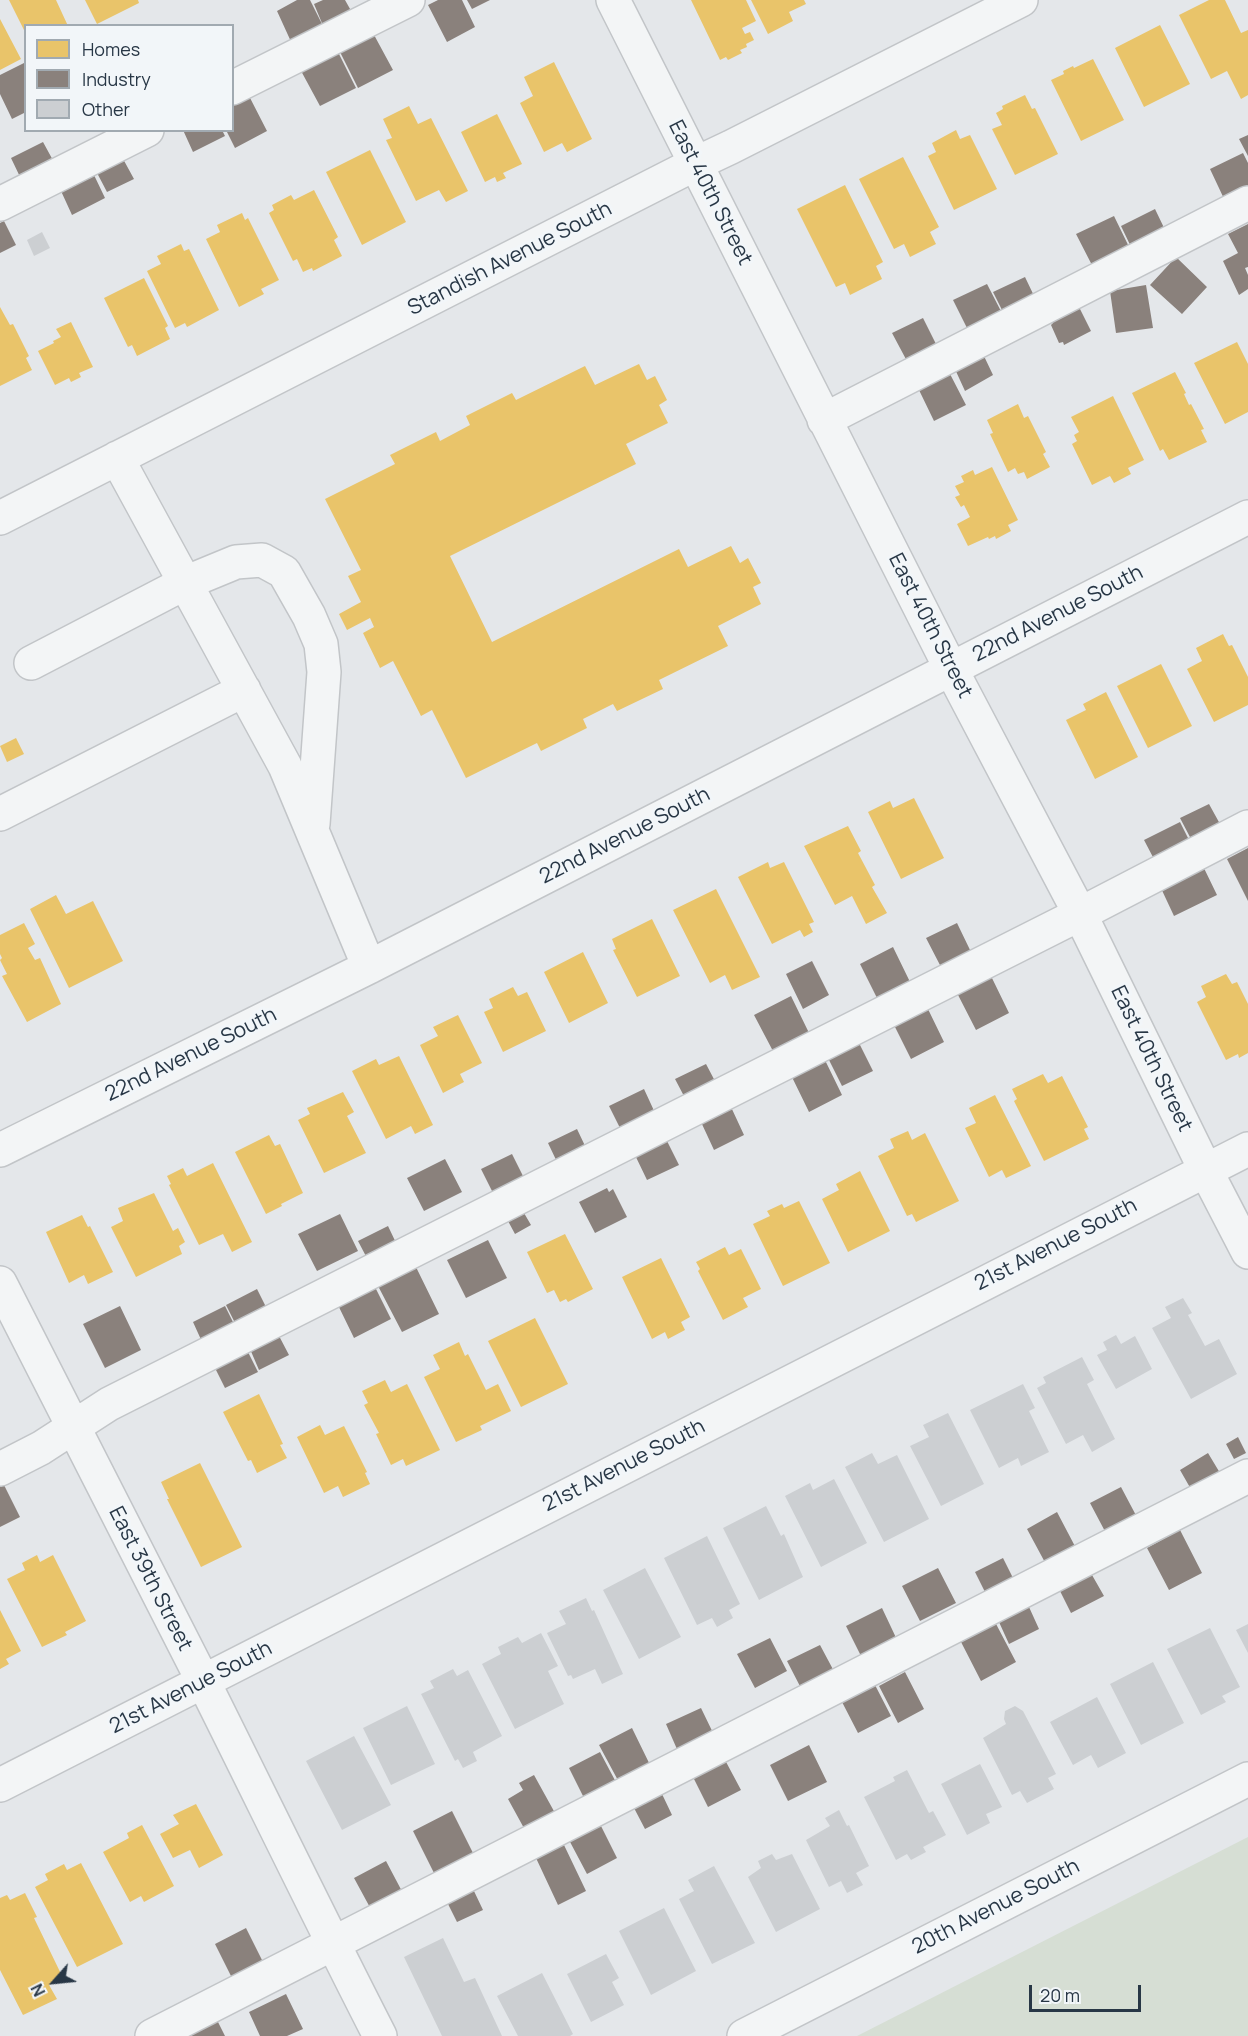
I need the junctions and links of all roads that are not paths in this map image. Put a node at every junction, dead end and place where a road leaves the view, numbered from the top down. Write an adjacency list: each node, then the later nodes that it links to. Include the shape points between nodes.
1 (408, 0): 4 (street)
2 (613, 0): 6 (street, East 40th Street)
3 (1021, 0): 6 (street, Standish Avenue South)
4 (234, 87)
5 (143, 132): 8 (street)
6 (695, 164): 9 (street, East 40th Street); 10 (street, Standish Avenue South)
7 (1248, 203): 9 (street)
8 (0, 204)
9 (824, 420): 15 (street, East 40th Street)
10 (117, 458): 12 (street, Standish Avenue South); 13 (street)
11 (1248, 517): 15 (street, 22nd Avenue South)
12 (0, 518)
13 (185, 583): 14 (street); 16 (street); 19 (street, via 236,562 262,560 284,572 309,616 321,644 324,672)
14 (31, 663)
15 (951, 669): 20 (street, East 40th Street); 21 (street, 22nd Avenue South)
16 (244, 690): 17 (street); 19 (street, via 285,766)
17 (0, 814)
18 (1248, 827): 20 (street)
19 (313, 832): 21 (street)
20 (1080, 914): 24 (street, East 40th Street); 27 (street, via 109,1404)
21 (369, 967): 23 (street, 22nd Avenue South)
22 (1248, 1149): 24 (street, 21st Avenue South)
23 (0, 1150)
24 (1205, 1169): 25 (street, East 40th Street); 30 (street, 21st Avenue South)
25 (1248, 1252)
26 (0, 1283): 27 (street, East 39th Street)
27 (72, 1428): 28 (street); 30 (street, East 39th Street)
28 (0, 1469)
29 (1248, 1476): 33 (street)
30 (204, 1681): 32 (street, 21st Avenue South); 33 (street, East 39th Street)
31 (1248, 1779): 36 (street, 20th Avenue South)
32 (0, 1785)
33 (332, 1943): 34 (street); 35 (street, East 39th Street)
34 (152, 2036)
35 (380, 2036)
36 (744, 2036)

